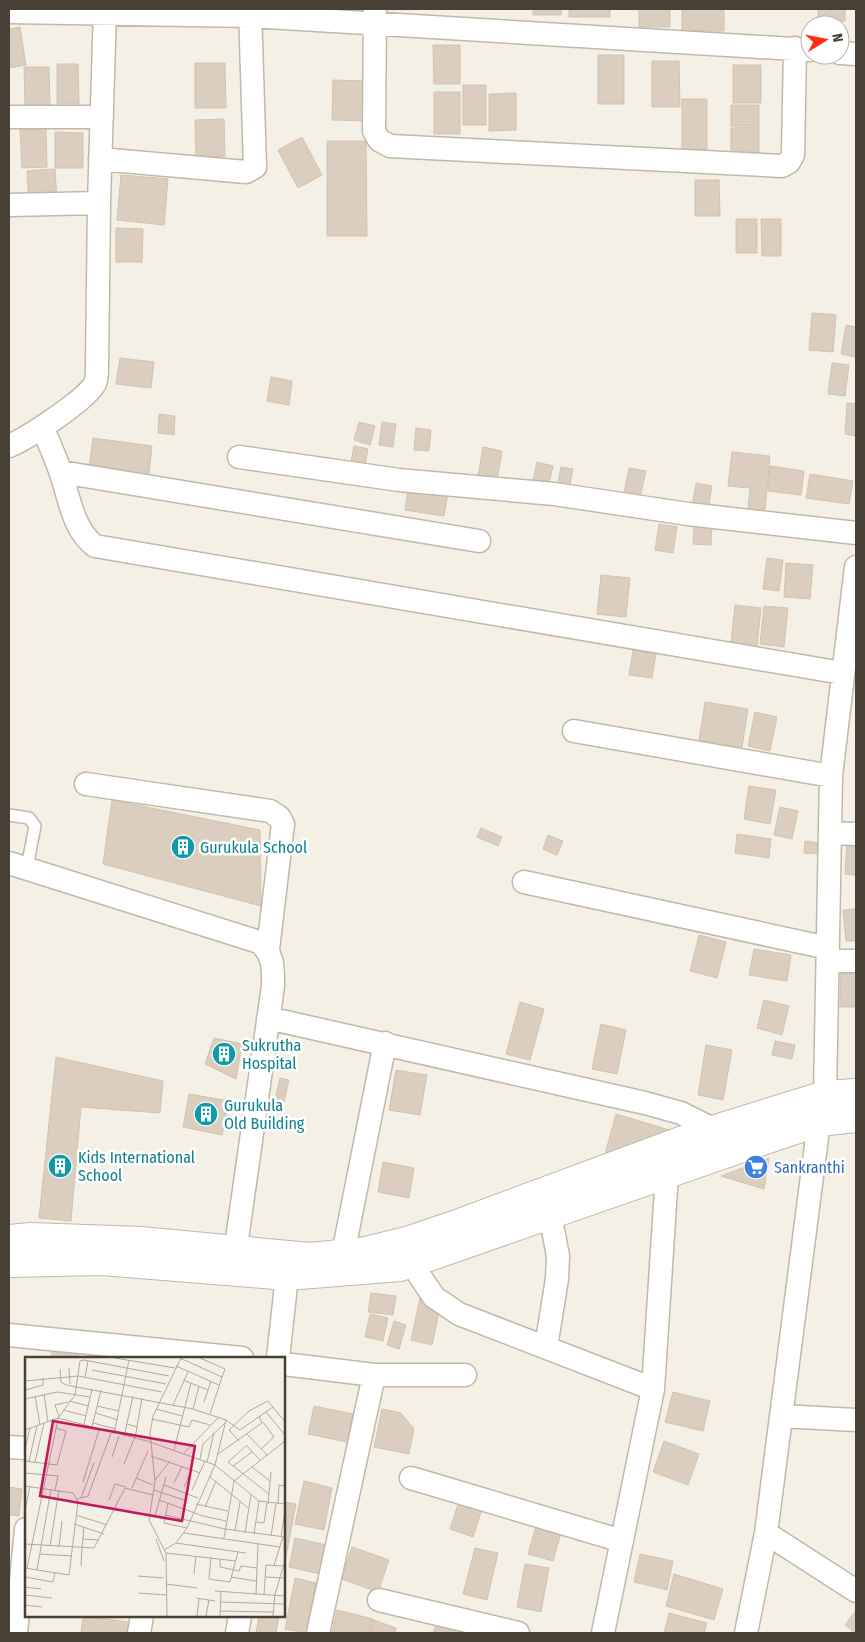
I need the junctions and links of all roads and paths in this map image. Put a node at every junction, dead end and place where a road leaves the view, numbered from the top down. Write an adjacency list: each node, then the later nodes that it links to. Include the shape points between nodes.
1 (106, 11): 2 (street); 3 (street); 8 (street)
2 (9, 12)
3 (250, 12): 4 (street); 9 (street, via 255,167 252,170)
4 (375, 16): 5 (street); 6 (street, via 374,131 379,140 390,146 782,166 793,155)
5 (800, 49)
6 (801, 65)
7 (9, 117): 8 (street)
8 (102, 117): 9 (street)
9 (100, 159): 10 (street)
10 (99, 203): 11 (street); 12 (street, via 95,383 88,393)
11 (9, 205)
12 (42, 427): 13 (street); 15 (street)
13 (9, 446)
14 (239, 457): 16 (street, via 399,480 554,494 688,514)
15 (61, 472): 17 (street); 19 (street, via 77,524 95,546)
16 (856, 533)
17 (479, 541)
18 (856, 567): 19 (street)
19 (842, 673): 20 (street)
20 (848, 715): 22 (street)
21 (574, 731): 22 (street)
22 (831, 776): 25 (street)
23 (86, 784): 29 (street, via 270,811 279,817 283,824)
24 (9, 815): 27 (lane, via 29,818 35,826)
25 (830, 833): 26 (street); 30 (street)
26 (856, 834)
27 (18, 865): 29 (street, via 260,942)
28 (524, 882): 30 (street)
29 (268, 949): 32 (street, via 273,962 274,986)
30 (828, 954): 31 (street); 35 (street)
31 (856, 961)
32 (268, 1018): 33 (street); 43 (street)
33 (385, 1044): 38 (street, via 645,1103 681,1113); 42 (street)
34 (856, 1093): 35 (street)
35 (825, 1095): 37 (street); 38 (street)
36 (856, 1118): 37 (street)
37 (819, 1122): 39 (street); 56 (street)
38 (713, 1129): 42 (street, via 410,1240)
39 (667, 1174): 40 (street); 55 (street)
40 (550, 1214): 45 (street); 48 (street, via 558,1256)
41 (9, 1239): 43 (street, via 141,1241)
42 (343, 1254): 43 (street)
43 (233, 1262): 44 (street); 46 (street)
44 (9, 1263)
45 (411, 1263): 46 (street, via 400,1267); 48 (street, via 434,1296 459,1314)
46 (287, 1276): 51 (street)
47 (9, 1335): 49 (street)
48 (546, 1347): 55 (street)
49 (186, 1355): 50 (street)
50 (223, 1357)
51 (278, 1357)
52 (285, 1364): 53 (street)
53 (374, 1375): 54 (street); 71 (street)
54 (465, 1375)
55 (653, 1389): 63 (street)
56 (781, 1416): 57 (street); 61 (street)
57 (856, 1420)
58 (9, 1446): 59 (street)
59 (25, 1448)
60 (411, 1478): 63 (street)
61 (766, 1533): 64 (street); 74 (street)
62 (25, 1539): 68 (street)
63 (622, 1541): 73 (street)
64 (856, 1591)
65 (379, 1600): 72 (street)
66 (142, 1617): 69 (street)
67 (240, 1617): 70 (street)
68 (16, 1633)
69 (139, 1633)
70 (237, 1633)
71 (318, 1633)
72 (518, 1633)
73 (603, 1633)
74 (746, 1633)

